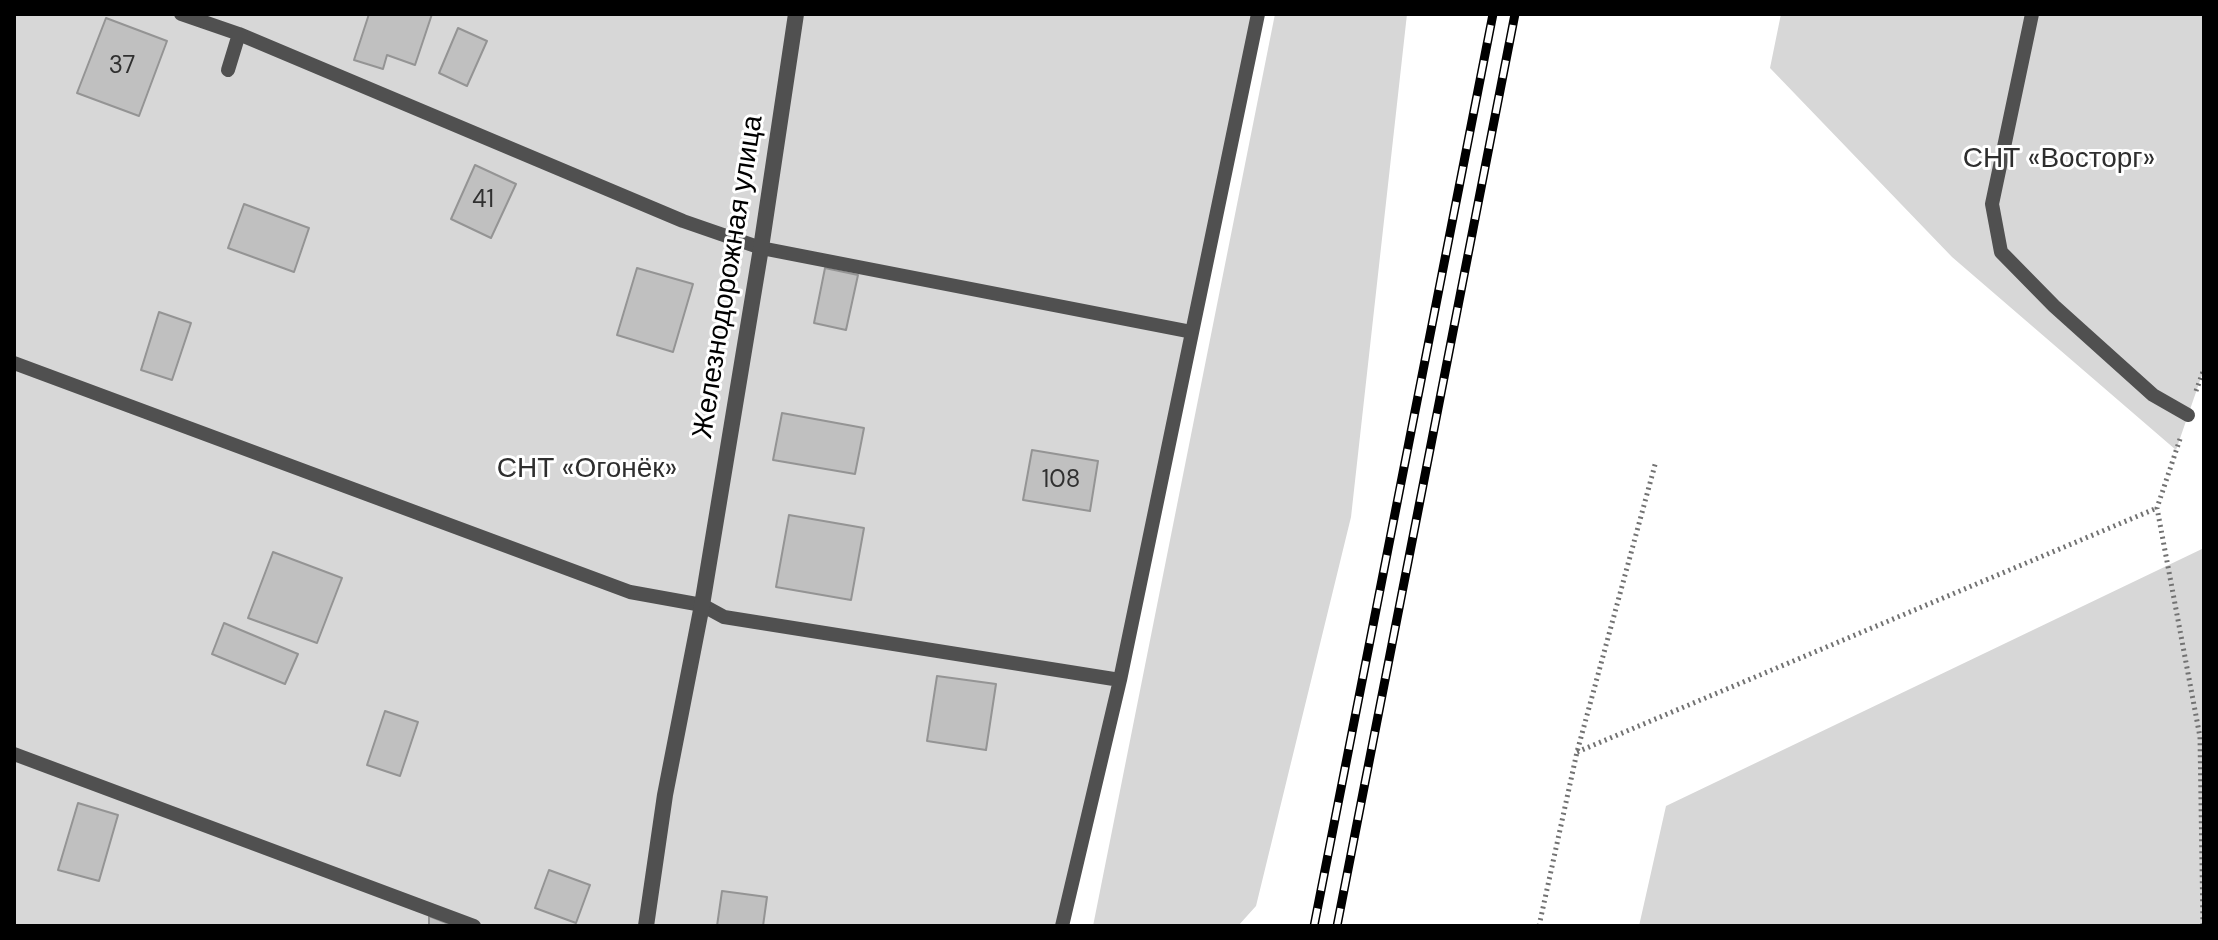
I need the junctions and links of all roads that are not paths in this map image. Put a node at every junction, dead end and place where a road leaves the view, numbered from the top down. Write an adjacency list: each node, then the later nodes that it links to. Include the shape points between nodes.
1 (181, 14): 5 (lane)
2 (796, 14): 7 (street, Железнодорожная улица)
3 (1258, 14): 8 (lane)
4 (2032, 14): 10 (lane, via 1992,204 2001,252 2153,395)
5 (239, 34): 6 (lane); 7 (lane, via 683,221)
6 (228, 70)
7 (761, 248): 8 (lane); 11 (street, Железнодорожная улица)
8 (1192, 332): 12 (lane)
9 (14, 363): 11 (lane, via 630,592)
10 (2188, 415)
11 (702, 605): 12 (lane, via 724,617); 15 (street, Железнодорожная улица)
12 (1120, 680): 16 (lane)
13 (14, 754): 14 (lane)
14 (474, 926)
15 (646, 926)
16 (1062, 926)

